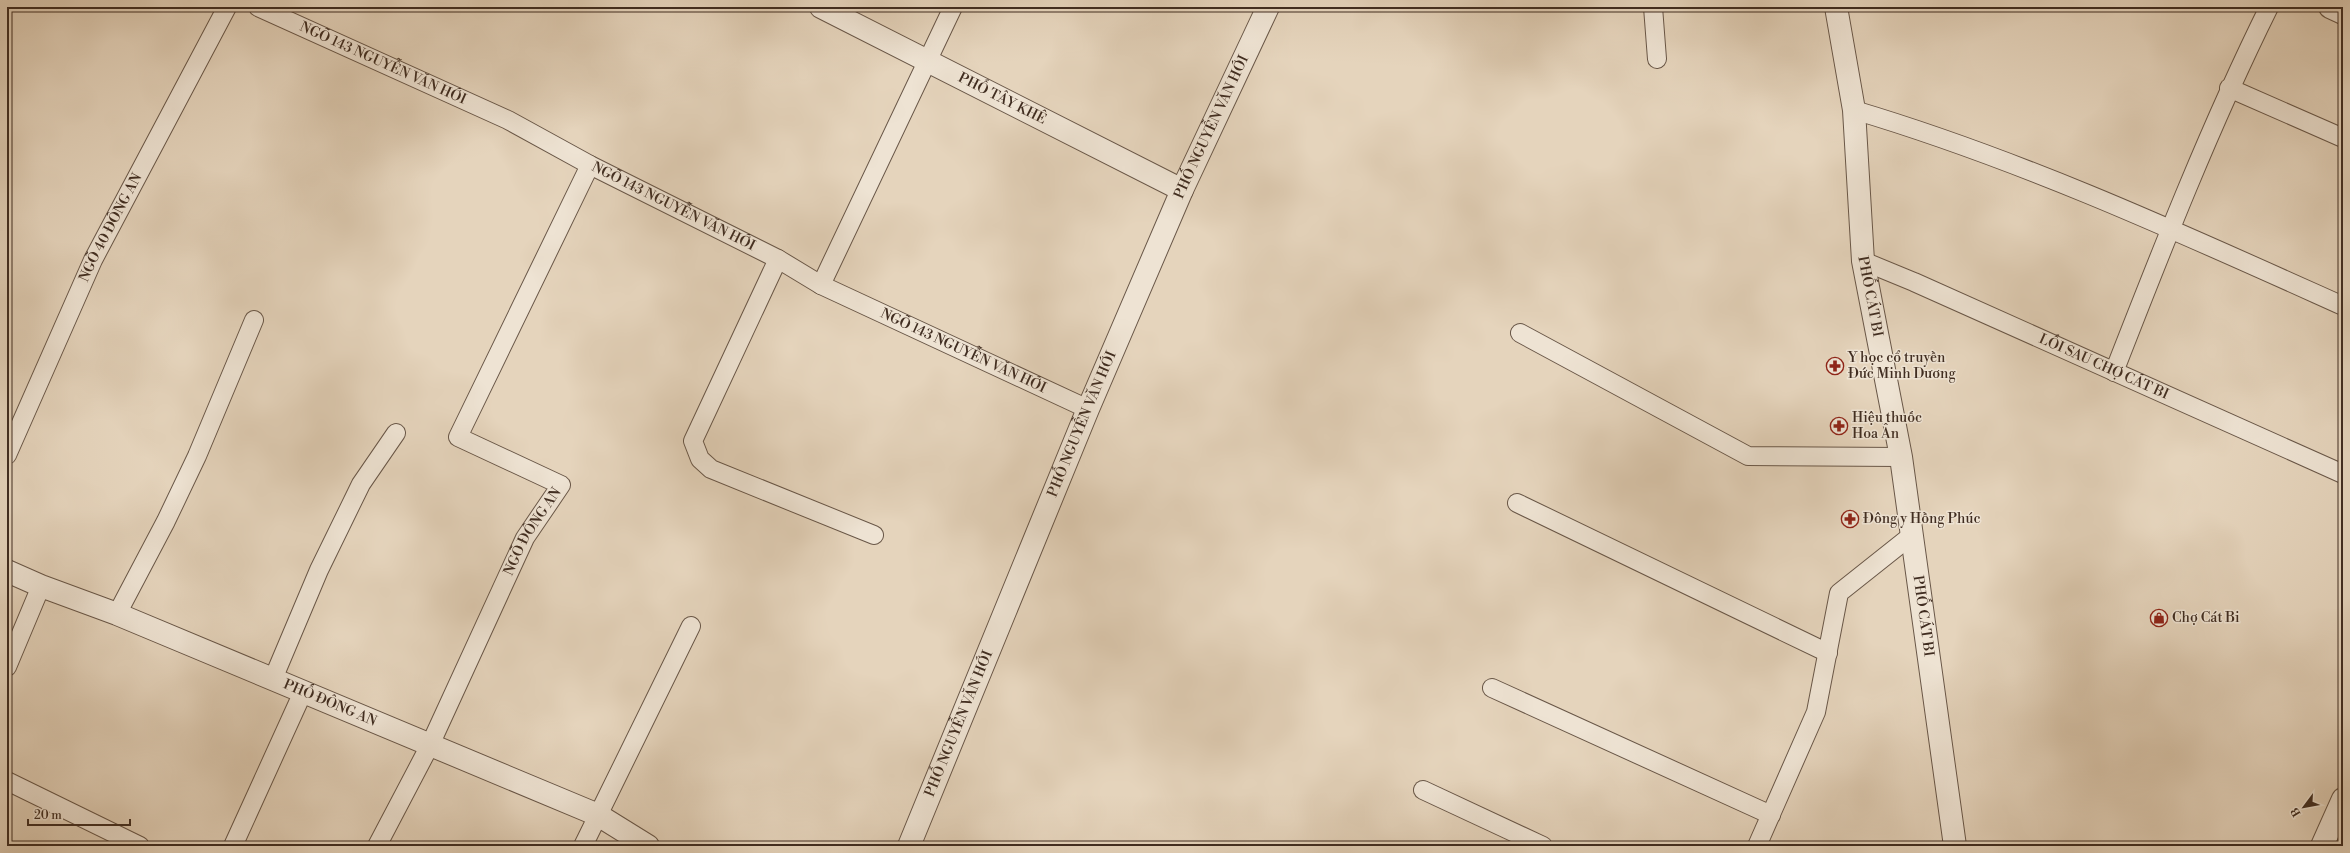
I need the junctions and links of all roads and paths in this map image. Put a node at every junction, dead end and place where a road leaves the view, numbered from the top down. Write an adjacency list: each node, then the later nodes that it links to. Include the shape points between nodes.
1 (227, 7): 28 (lane, NGÕ 40 ĐÔNG AN, via 94,260)
2 (258, 7): 16 (lane, NGÕ 143 NGUYỄN VĂN HỚI, via 508,120)
3 (821, 7): 12 (street, PHỐ TÂY KHÊ)
4 (953, 7): 12 (lane)
5 (1268, 7): 17 (street, PHỐ NGUYỄN VĂN HỚI)
6 (1653, 7): 11 (lane)
7 (1836, 7): 14 (street, PHỐ CÁT BI)
8 (2269, 7): 13 (lane)
9 (2330, 7): 10 (street)
10 (2343, 13)
11 (1657, 59)
12 (928, 61): 17 (street, PHỐ TÂY KHÊ); 21 (lane)
13 (2229, 88): 15 (lane); 18 (lane)
14 (1854, 110): 18 (lane, via 1930,132); 20 (street, PHỐ CÁT BI)
15 (2343, 138)
16 (590, 165): 19 (lane, NGÕ 143 NGUYỄN VĂN HỚI); 43 (lane, NGÕ ĐÔNG AN, via 458,437 561,486 525,538)
17 (1182, 190): 26 (street, PHỐ NGUYỄN VĂN HỚI)
18 (2170, 228): 22 (lane); 25 (lane)
19 (778, 259): 21 (lane, NGÕ 143 NGUYỄN VĂN HỚI); 32 (lane, via 693,441 700,459 710,469)
20 (1863, 261): 25 (lane, LỐI SAU CHỢ CÁT BI); 29 (street, PHỐ CÁT BI)
21 (821, 285): 26 (lane, NGÕ 143 NGUYỄN VĂN HỚI)
22 (2343, 306)
23 (254, 320): 36 (lane, via 197,456)
24 (1520, 334): 29 (lane, via 1748,456)
25 (2114, 372): 30 (lane, LỐI SAU CHỢ CÁT BI)
26 (1088, 409): 54 (street, PHỐ NGUYỄN VĂN HỚI)
27 (396, 433): 40 (lane, via 361,484 319,570)
28 (7, 455)
29 (1901, 457): 33 (street, PHỐ CÁT BI)
30 (2343, 474)
31 (1517, 503): 38 (lane)
32 (874, 535)
33 (1912, 535): 38 (lane, via 1839,593); 57 (street, PHỐ CÁT BI)
34 (7, 571): 35 (street, PHỐ ĐÔNG AN)
35 (40, 586): 36 (street, PHỐ ĐÔNG AN); 39 (lane)
36 (117, 614): 40 (street, PHỐ ĐÔNG AN)
37 (691, 626): 47 (lane)
38 (1828, 653): 48 (lane, via 1816,712)
39 (7, 667)
40 (273, 679): 42 (street, PHỐ ĐÔNG AN)
41 (1492, 688): 48 (lane)
42 (303, 692): 43 (street, PHỐ ĐÔNG AN); 50 (lane)
43 (430, 745): 47 (street, PHỐ ĐÔNG AN); 51 (lane, NGÕ ĐÔNG AN)
44 (7, 781): 49 (lane)
45 (1423, 790): 55 (lane)
46 (2343, 799): 58 (street)
47 (598, 815): 52 (lane); 53 (street, PHỐ ĐÔNG AN)
48 (1771, 815): 56 (lane)
49 (140, 846)
50 (233, 846)
51 (377, 846)
52 (583, 846)
53 (648, 846)
54 (909, 846)
55 (1543, 846)
56 (1757, 846)
57 (1955, 846)
58 (2322, 846)

